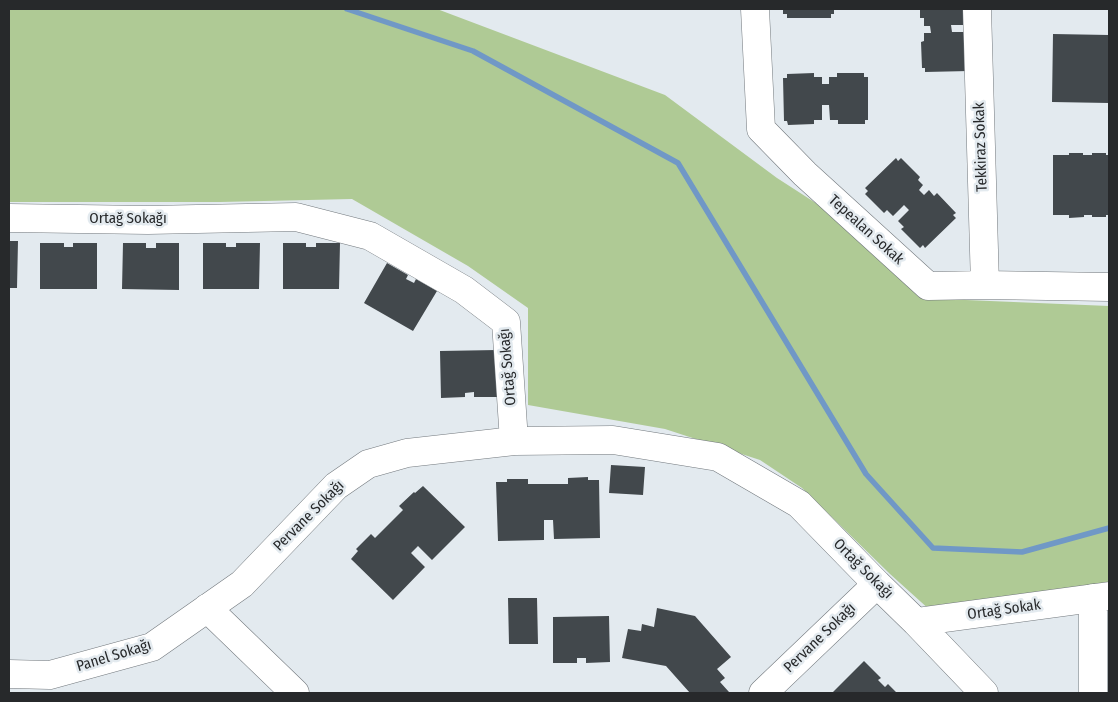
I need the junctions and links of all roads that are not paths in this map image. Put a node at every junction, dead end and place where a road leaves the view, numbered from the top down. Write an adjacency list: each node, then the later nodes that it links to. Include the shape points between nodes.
1 (755, 9): 4 (street, Tepealan Sokak, via 761,129 805,174 928,286)
2 (977, 9): 4 (street, Tekkiraz Sokak)
3 (9, 218): 6 (street, Ortağ Sokağı, via 296,217 370,236 464,290 506,322)
4 (985, 285): 5 (street, Tepealan Sokak)
5 (1109, 287)
6 (514, 441): 7 (street, Ortağ Sokağı, via 613,440 718,457 799,504); 9 (street, Pervane Sokağı, via 407,453 368,464 336,486 242,584)
7 (877, 584): 10 (street, Ortağ Sokağı); 13 (street, Pervane Sokağı)
8 (1101, 597): 10 (street, Ortağ Sokak); 15 (street)
9 (207, 608): 11 (street, Panel Sokağı, via 152,647 50,675); 12 (street)
10 (916, 622): 14 (street, Ortağ Sokağı)
11 (9, 674)
12 (295, 693)
13 (763, 693)
14 (984, 693)
15 (1094, 693)

